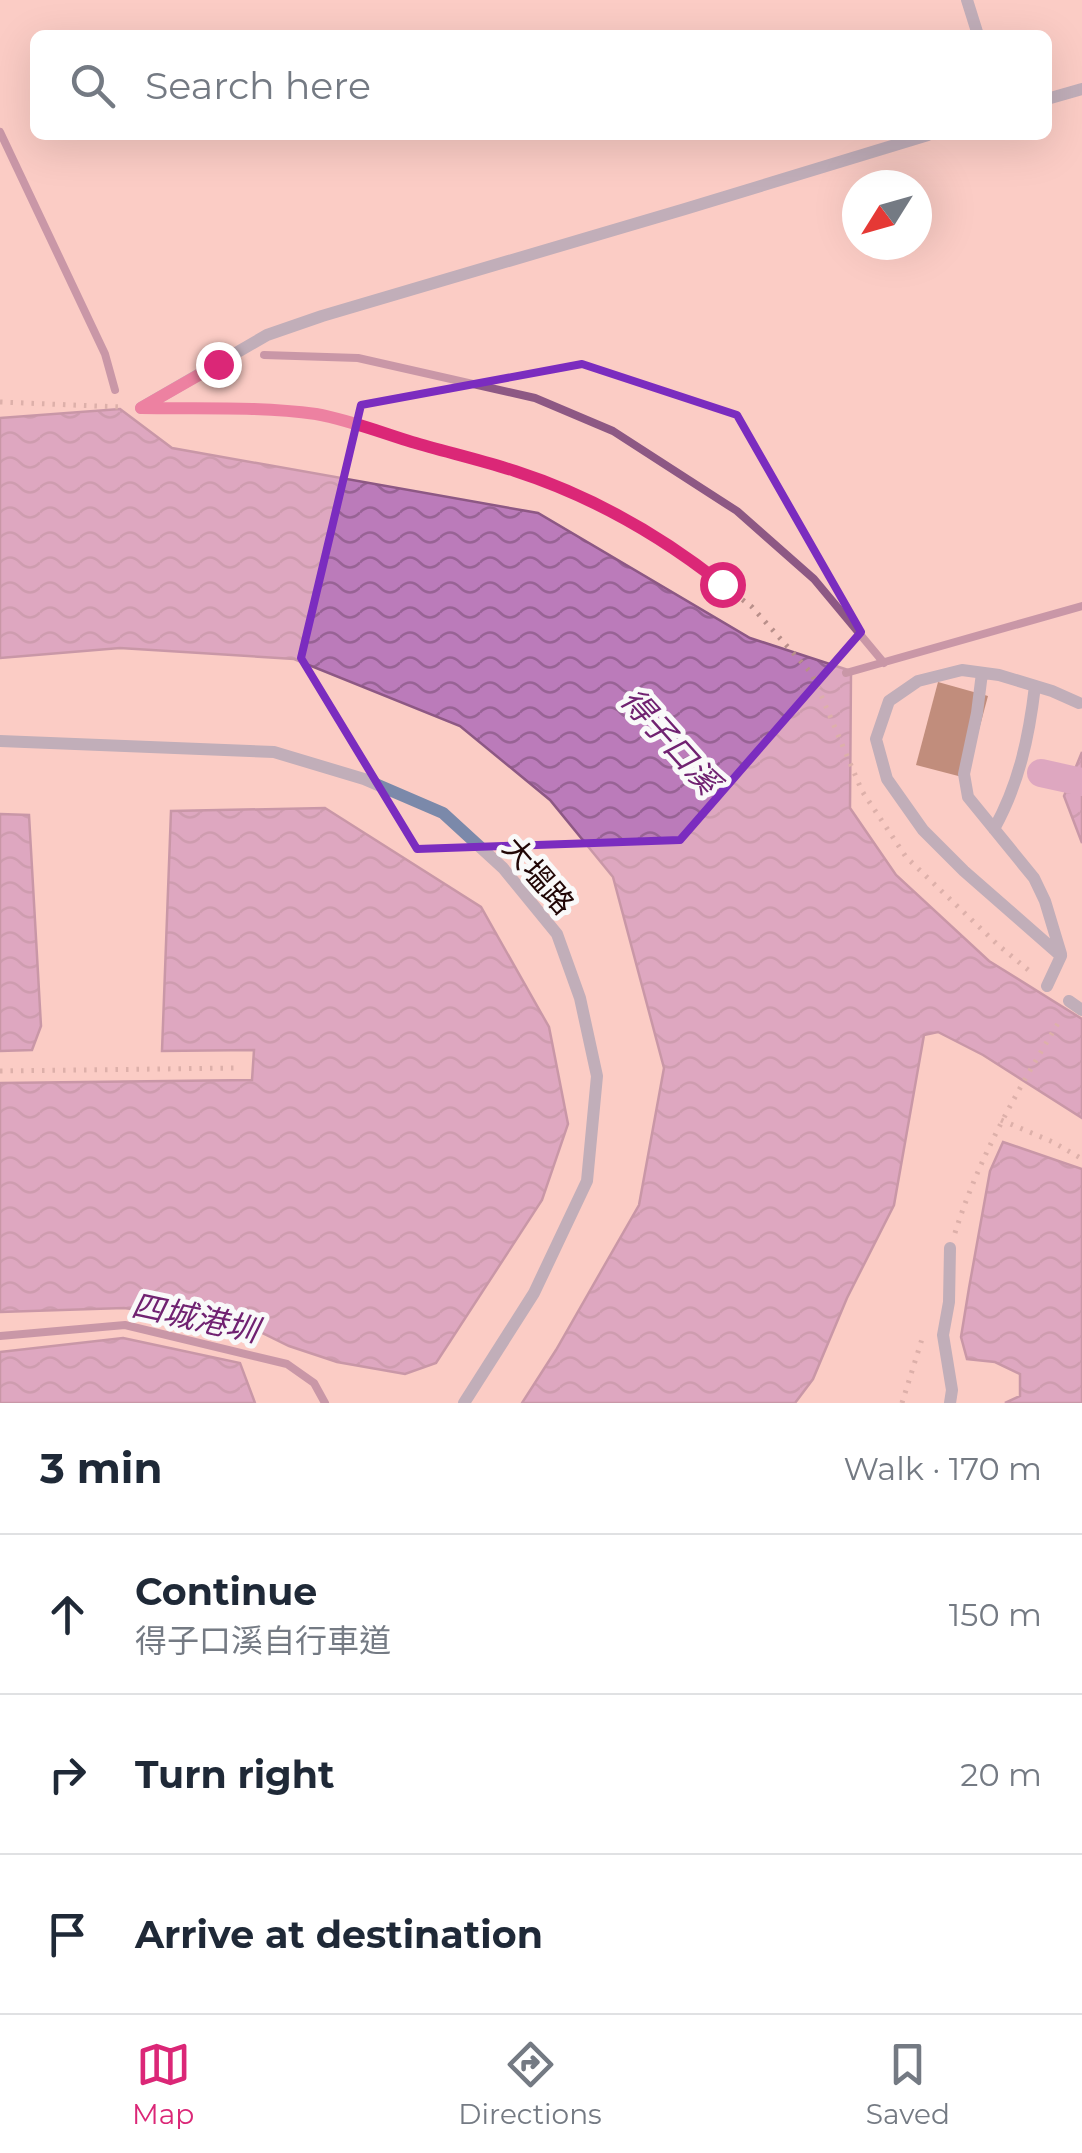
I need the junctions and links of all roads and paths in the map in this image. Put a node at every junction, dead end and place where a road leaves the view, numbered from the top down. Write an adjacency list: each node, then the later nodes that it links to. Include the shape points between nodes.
1 (967, 0): 2 (lane)
2 (976, 30)
3 (1082, 89): 4 (lane)
4 (1052, 98)
5 (912, 140): 7 (lane, via 267,335)
6 (0, 402): 7 (path)
7 (141, 408)
8 (178, 409): 15 (path, via 351,422 516,471 590,501 691,560 752,607 812,674 862,790 906,857)
9 (982, 673): 10 (lane); 13 (lane, via 965,782 968,797); 14 (lane, via 962,670 918,682 889,701 876,739 887,779 939,848)
10 (1035, 686): 11 (lane); 13 (lane, via 1025,751)
11 (1078, 703)
12 (0, 741): 24 (lane, 大塭路, via 274,752 364,779 443,813 504,868 557,934 597,1076 587,1181 534,1293)
13 (994, 829): 14 (lane, via 1034,878)
14 (1062, 956): 15 (lane)
15 (1047, 986)
16 (1066, 1008): 17 (lane); 20 (path)
17 (1082, 1010)
18 (238, 1068): 19 (path)
19 (0, 1070)
20 (1012, 1098)
21 (1001, 1120): 22 (path)
22 (1082, 1159)
23 (950, 1248): 25 (lane, via 944,1335)
24 (464, 1403)
25 (950, 1403)

